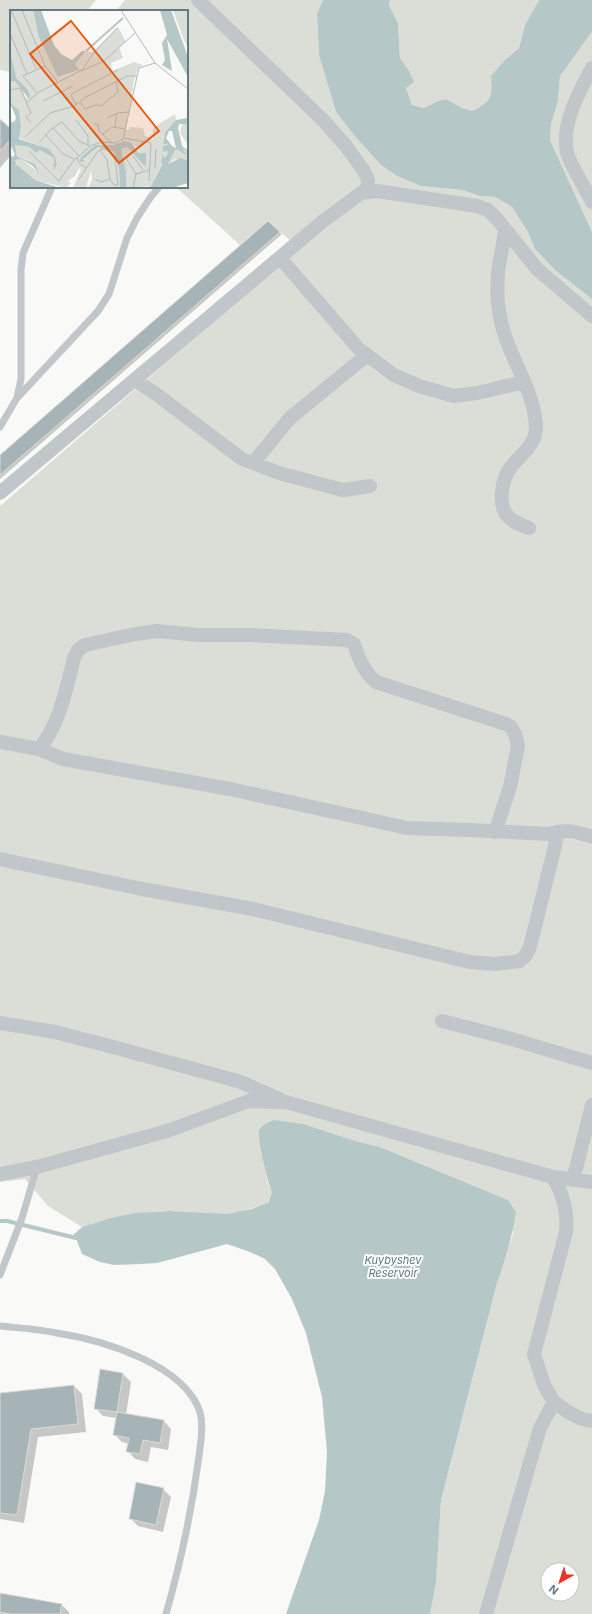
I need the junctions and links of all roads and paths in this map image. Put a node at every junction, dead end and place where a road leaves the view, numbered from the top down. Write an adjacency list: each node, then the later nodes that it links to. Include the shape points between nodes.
1 (198, 0): 5 (street, via 323,120 364,171 368,180)
2 (592, 68): 6 (street, via 575,98 566,142 567,154)
3 (52, 188): 13 (lane, via 23,253 20,379)
4 (158, 188): 13 (lane, via 127,238 109,294 98,311)
5 (367, 191): 7 (street, via 477,206 488,210); 8 (street, via 322,222)
6 (592, 202)
7 (505, 229): 9 (street, via 537,269); 12 (street, via 498,274 500,316 507,345)
8 (280, 258): 10 (street); 11 (street)
9 (592, 316)
10 (367, 355): 12 (street, via 406,381 454,396); 15 (street, via 290,418)
11 (135, 380): 15 (street, via 230,451); 17 (street)
12 (524, 382): 18 (street, via 534,410 535,436 508,472 502,502 506,514 514,522)
13 (17, 398): 14 (lane)
14 (0, 427)
15 (253, 463): 16 (street, via 279,473 343,490)
16 (370, 486)
17 (0, 493)
18 (530, 528)
19 (0, 742): 20 (street)
20 (38, 750): 21 (street, via 63,759 230,789 407,828); 21 (street, via 55,723 74,658 78,650 85,645 157,631 199,635 347,640 354,644 362,665 376,682 511,727 518,746 510,787)
21 (495, 832): 22 (street)
22 (557, 832): 23 (street, via 577,831); 24 (street, via 528,951 520,961 495,964 470,962 253,909)
23 (592, 837)
24 (0, 859)
25 (442, 1021): 27 (street)
26 (0, 1023): 28 (street, via 56,1032 241,1082)
27 (592, 1063)
28 (286, 1102): 30 (street, via 249,1101 167,1131); 32 (street)
29 (592, 1105): 33 (street)
30 (38, 1167): 31 (street); 35 (lane)
31 (0, 1174)
32 (553, 1177): 33 (street); 37 (street, via 564,1200 566,1232 534,1354 544,1385)
33 (573, 1180): 34 (street)
34 (592, 1182)
35 (0, 1275)
36 (0, 1326): 39 (lane, via 58,1333 110,1345 155,1365 170,1374 190,1393 200,1412 202,1436 177,1574)
37 (554, 1402): 38 (street, via 582,1419); 40 (street, via 540,1428)
38 (592, 1421)
39 (166, 1614)
40 (486, 1614)

